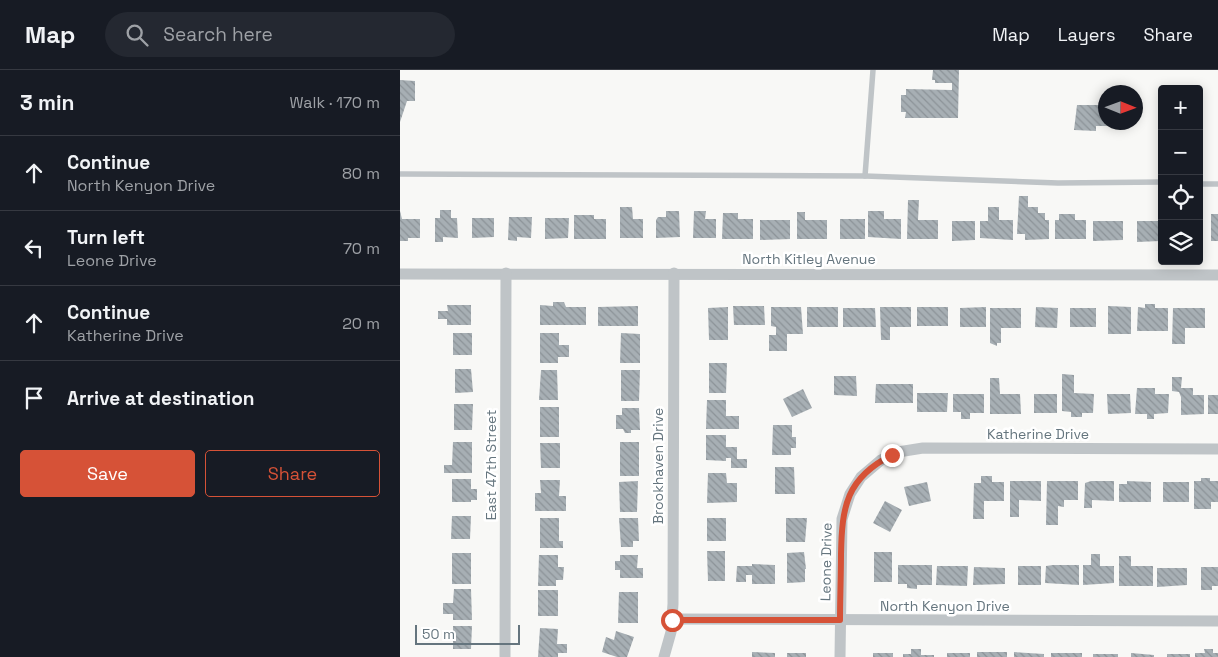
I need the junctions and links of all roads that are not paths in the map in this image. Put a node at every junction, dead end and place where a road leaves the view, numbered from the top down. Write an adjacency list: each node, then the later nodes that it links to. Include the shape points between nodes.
1 (873, 70): 3 (lane)
2 (400, 174): 3 (lane)
3 (865, 176): 4 (lane, via 1058,183)
4 (1158, 182)
5 (1203, 184): 6 (lane)
6 (1218, 184)
7 (506, 273): 8 (street, North Kitley Avenue); 9 (street, North Kitley Avenue); 16 (street, East 47th Street)
8 (674, 273): 10 (street, North Kitley Avenue); 13 (street, Brookhaven Drive)
9 (400, 274)
10 (1218, 275)
11 (1218, 449): 12 (street, Katherine Drive, via 917,448 880,460)
12 (865, 473): 14 (street, Leone Drive, via 850,494 842,518)
13 (672, 620): 14 (street, North Kenyon Drive); 17 (street, Brookhaven Drive)
14 (840, 620): 15 (street, North Kenyon Drive); 18 (street, Leone Drive)
15 (1218, 621)
16 (505, 657)
17 (664, 657)
18 (840, 657)

